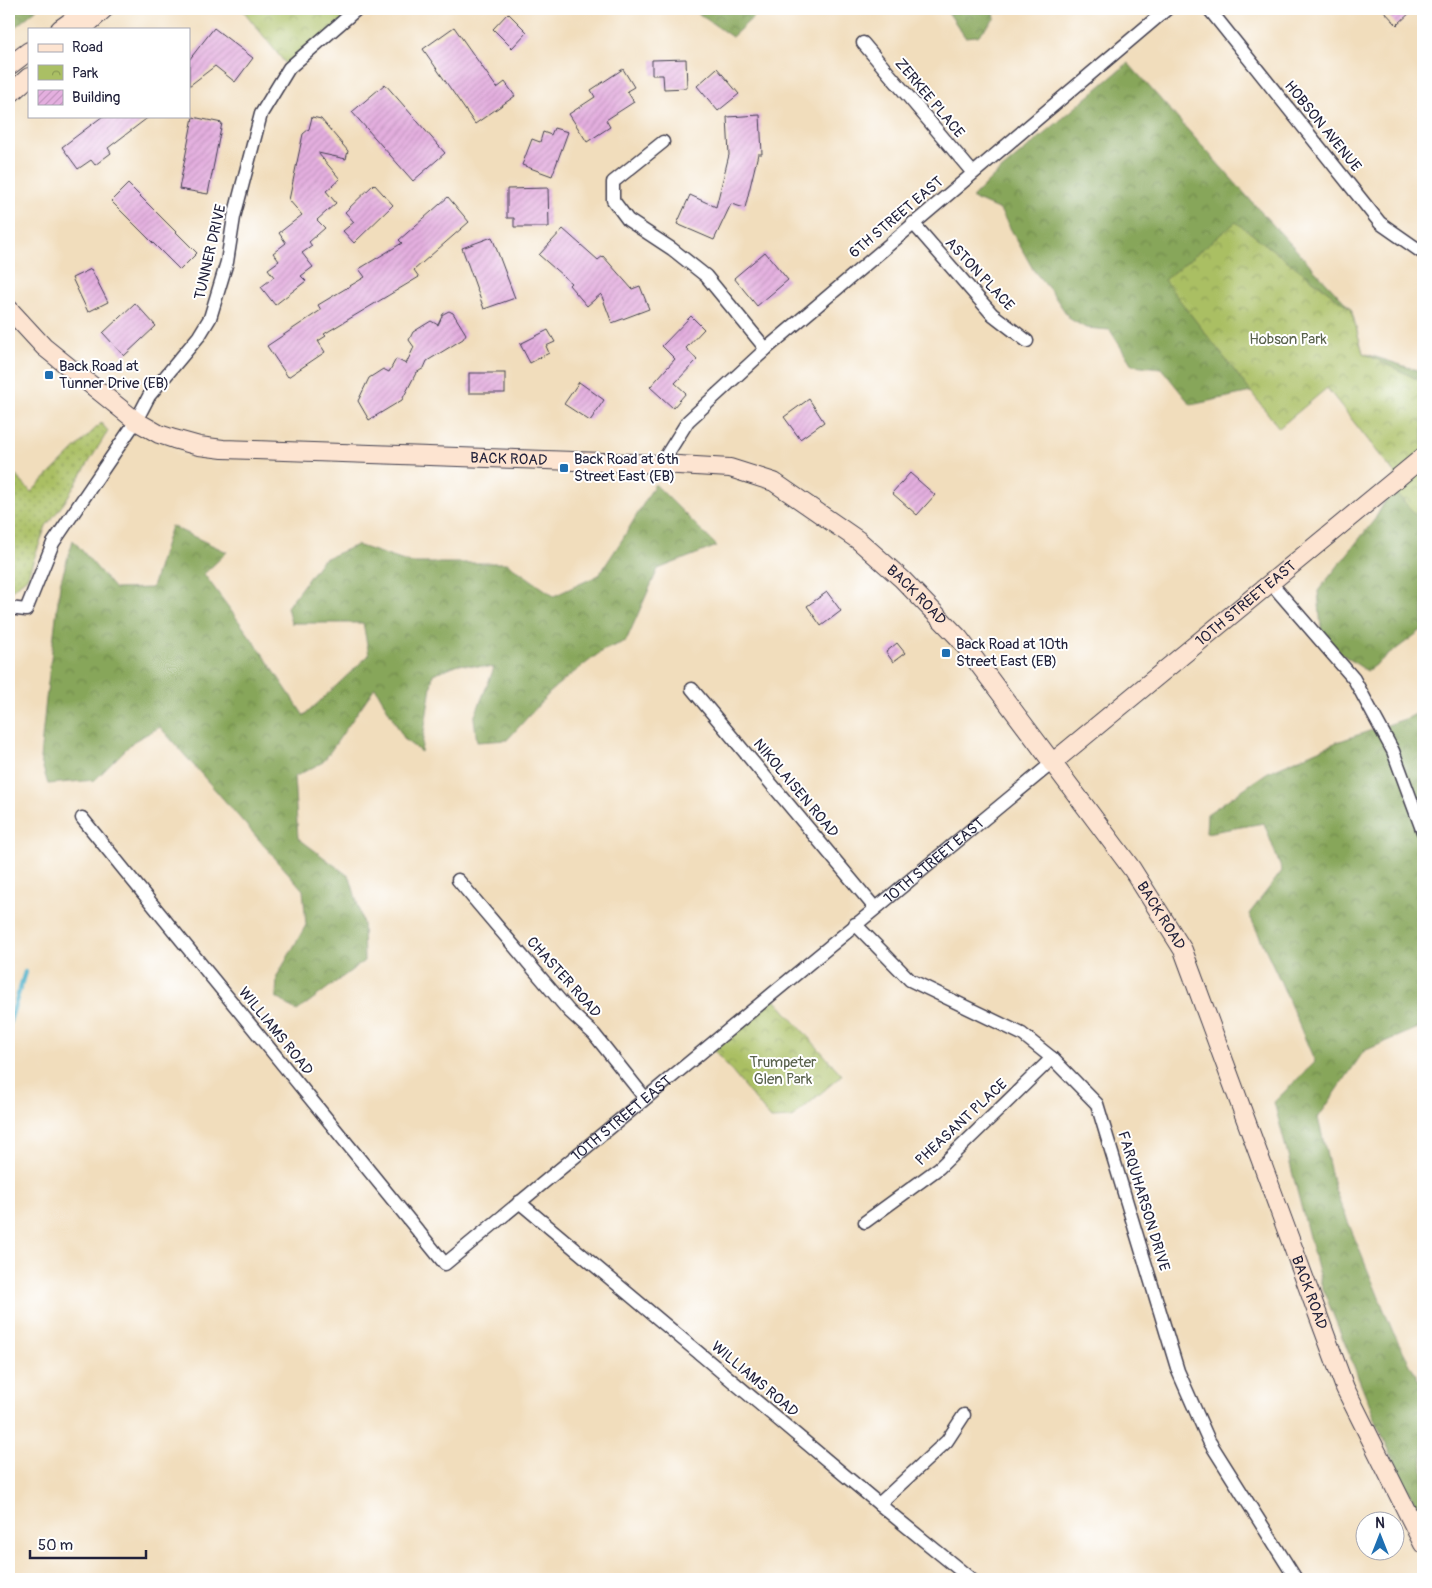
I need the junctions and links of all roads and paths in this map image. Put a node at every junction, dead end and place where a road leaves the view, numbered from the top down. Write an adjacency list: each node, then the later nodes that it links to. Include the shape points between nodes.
1 (88, 9): 6 (street)
2 (104, 9): 7 (street)
3 (358, 9): 20 (street, TUNNER DRIVE, via 289,68 261,114 234,217 227,262 210,318 149,396)
4 (1167, 9): 14 (street, 6TH STREET EAST)
5 (1208, 9): 16 (street, HOBSON AVENUE, via 1380,223)
6 (61, 28)
7 (83, 28)
8 (863, 43): 14 (street, ZERKEE PLACE)
9 (28, 52): 10 (street)
10 (9, 66)
11 (28, 78): 12 (street)
12 (9, 95)
13 (662, 142): 19 (street, via 613,182 613,200 628,220 672,248 706,276)
14 (972, 173): 15 (street, 6TH STREET EAST)
15 (913, 223): 18 (street, ASTON PLACE, via 992,314); 19 (street, 6TH STREET EAST)
16 (1423, 253)
17 (9, 309): 20 (street, BACK ROAD, via 44,347)
18 (1027, 341)
19 (766, 349): 22 (street, 6TH STREET EAST, via 688,421)
20 (136, 421): 22 (street, BACK ROAD, via 174,439 223,449); 24 (street, TUNNER DRIVE, via 53,543 26,610)
21 (1423, 457): 23 (street, 10TH STREET EAST)
22 (661, 464): 26 (street, BACK ROAD, via 730,468 774,482 858,540 902,579 958,638)
23 (1270, 582): 26 (street, 10TH STREET EAST); 28 (street, via 1354,679 1393,751)
24 (9, 608)
25 (692, 689): 30 (street, NIKOLAISEN ROAD)
26 (1052, 763): 30 (street, 10TH STREET EAST); 39 (street, BACK ROAD, via 1132,869 1183,950 1345,1388)
27 (82, 818): 36 (street, WILLIAMS ROAD)
28 (1423, 832)
29 (458, 880): 33 (street, CHASTER ROAD, via 570,1011 594,1034)
30 (875, 908): 31 (street, 10TH STREET EAST)
31 (855, 924): 32 (street, FARQUHARSON DRIVE, via 910,980 1022,1034); 33 (street, 10TH STREET EAST)
32 (1052, 1058): 35 (street, PHEASANT PLACE, via 939,1168); 41 (street, FARQUHARSON DRIVE, via 1097,1104 1178,1371 1209,1441)
33 (645, 1098): 34 (street, 10TH STREET EAST)
34 (519, 1202): 36 (street, 10TH STREET EAST); 38 (street, WILLIAMS ROAD)
35 (865, 1222)
36 (444, 1264)
37 (964, 1415): 38 (street, via 947,1441)
38 (879, 1504): 40 (street, WILLIAMS ROAD)
39 (1423, 1544)
40 (971, 1579)
41 (1296, 1579)

